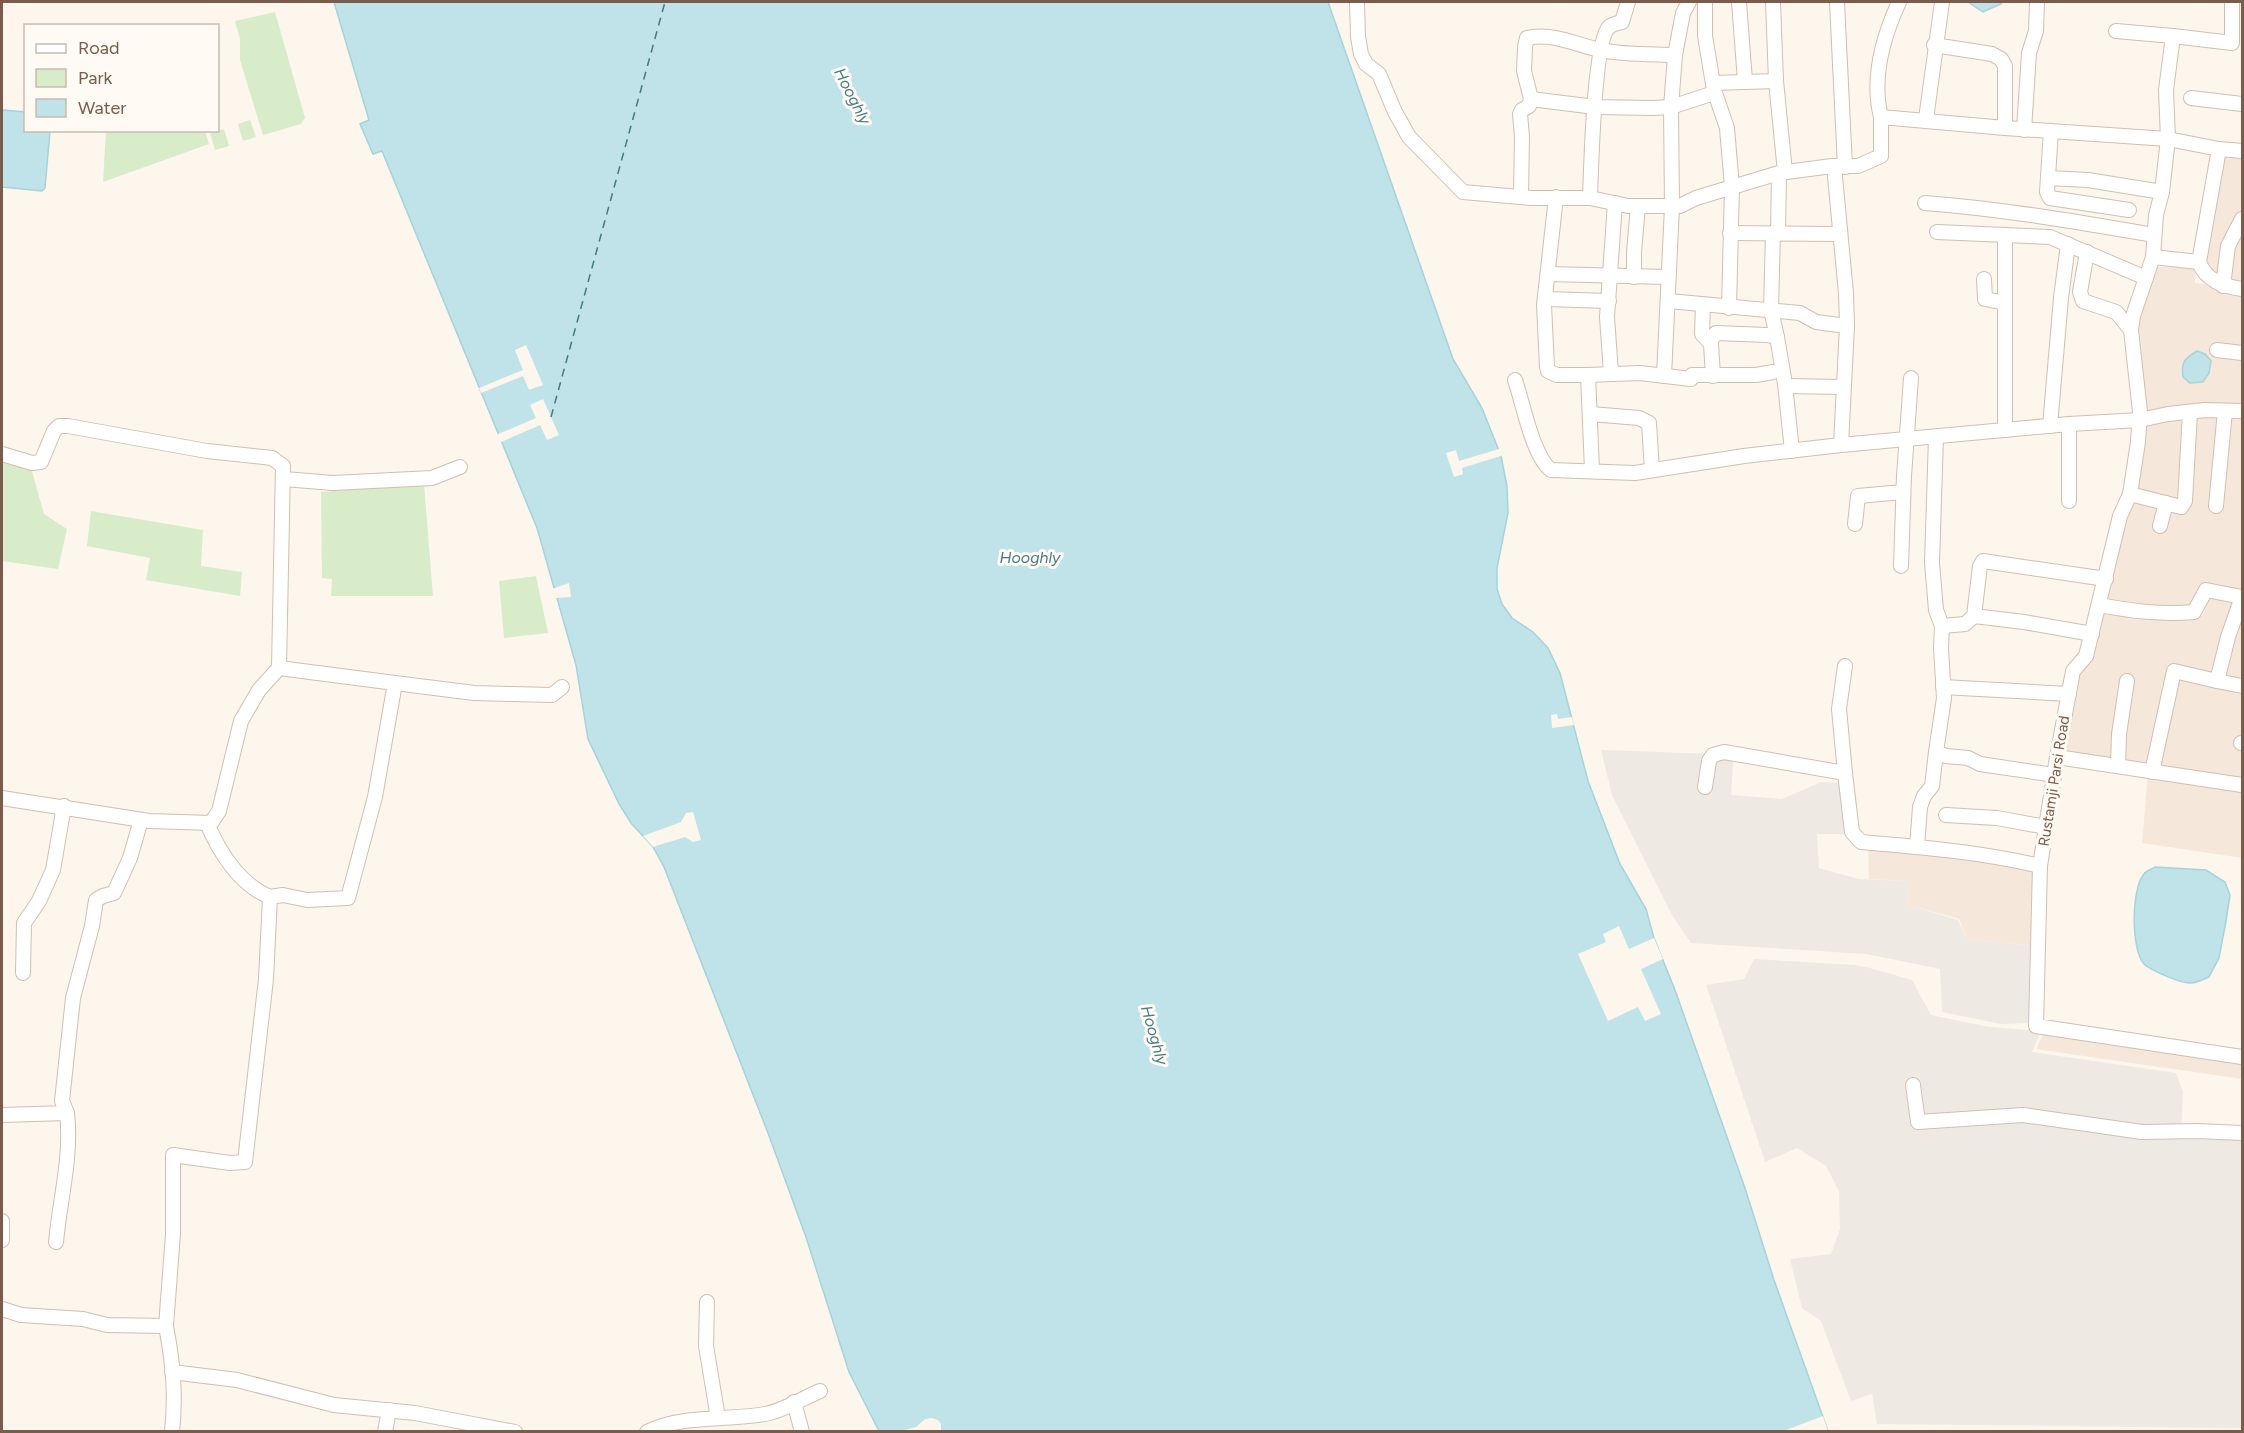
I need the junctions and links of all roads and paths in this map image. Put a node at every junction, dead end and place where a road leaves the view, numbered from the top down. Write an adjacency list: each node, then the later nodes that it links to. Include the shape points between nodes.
1 (1357, 2): 38 (street, via 1361,54 1378,74 1409,137 1463,192)
2 (1628, 2): 15 (street, via 1622,22 1610,26 1605,33)
3 (1689, 2): 16 (street)
4 (1705, 2): 19 (street, via 1705,36)
5 (1739, 2): 17 (street)
6 (1773, 2): 18 (street)
7 (1837, 2): 33 (street)
8 (1899, 2): 25 (street, via 1890,22 1877,77 1876,99)
9 (1942, 2): 14 (street)
10 (2037, 2): 28 (street)
11 (2232, 2): 13 (street, via 2232,43)
12 (2116, 32): 13 (street)
13 (2173, 36): 30 (street, Rustamji Parsi Road, via 2166,90)
14 (1934, 45): 26 (street); 27 (street, via 1992,54 2001,59 2005,66)
15 (1601, 51): 16 (street); 21 (street, via 1570,41 1527,38 1524,71); 23 (street)
16 (1675, 55): 24 (street)
17 (1745, 81): 18 (street); 19 (street)
18 (1776, 81): 34 (street)
19 (1713, 87): 24 (street, via 1711,94); 36 (street, via 1727,128)
20 (2191, 98): 22 (street)
21 (1531, 99): 23 (street); 38 (street, via 1520,114)
22 (2242, 104)
23 (1595, 107): 24 (street); 40 (street)
24 (1671, 107): 44 (street)
25 (1881, 117): 26 (street); 33 (street, via 1881,156 1858,166)
26 (1926, 119): 27 (street)
27 (2005, 128): 28 (street)
28 (2024, 130): 29 (street)
29 (2051, 131): 30 (street); 35 (street)
30 (2168, 139): 31 (street); 37 (street, Rustamji Parsi Road)
31 (2219, 149): 32 (street); 56 (street)
32 (2242, 150)
33 (1839, 166): 34 (street); 50 (street)
34 (1782, 173): 36 (street); 49 (street)
35 (2048, 178): 37 (street); 45 (street, via 2050,198)
36 (1732, 187): 44 (street); 48 (street)
37 (2162, 192): 52 (street, Rustamji Parsi Road)
38 (1521, 197): 39 (street)
39 (1556, 197): 40 (street); 57 (street)
40 (1590, 198): 41 (street)
41 (1615, 203): 43 (street); 58 (street)
42 (1925, 203): 52 (street, via 1986,207)
43 (1638, 206): 44 (street); 59 (street)
44 (1672, 207): 60 (street)
45 (2129, 210)
46 (2242, 219): 63 (street, via 2228,246)
47 (1937, 232): 51 (street)
48 (1730, 233): 49 (street); 70 (street)
49 (1776, 233): 50 (street); 71 (street)
50 (1839, 234): 72 (street)
51 (2005, 235): 53 (street, via 2050,237); 68 (street)
52 (2154, 235): 55 (street, Rustamji Parsi Road)
53 (2068, 244): 54 (street); 93 (street)
54 (2087, 252): 61 (street); 73 (street, via 2080,292 2083,302 2116,312)
55 (2153, 257): 56 (street); 61 (street, Rustamji Parsi Road)
56 (2199, 262): 63 (street, via 2203,273)
57 (1548, 274): 58 (street); 65 (street)
58 (1611, 276): 59 (street); 66 (street)
59 (1634, 277): 60 (street)
60 (1668, 277): 67 (street)
61 (2146, 278): 73 (street, Rustamji Parsi Road, via 2133,316)
62 (1984, 279): 68 (street, via 1984,299)
63 (2223, 286): 64 (street)
64 (2242, 289)
65 (1546, 299): 66 (street); 80 (street, via 1548,371 1557,375)
66 (1609, 301): 79 (street)
67 (1669, 302): 69 (street); 81 (street)
68 (2005, 303): 94 (street)
69 (1703, 305): 70 (street); 75 (street, via 1702,334)
70 (1729, 308): 71 (street)
71 (1771, 310): 72 (street); 74 (street)
72 (1847, 326): 86 (street)
73 (2132, 334): 91 (street, Rustamji Parsi Road)
74 (1777, 337): 75 (street, via 1716,333); 85 (street)
75 (1710, 341): 82 (street)
76 (2217, 350): 77 (street)
77 (2242, 353)
78 (1773, 372): 82 (street)
79 (1611, 374): 80 (street); 81 (street)
80 (1588, 375): 90 (street)
81 (1664, 376): 82 (street)
82 (1713, 376)
83 (1911, 378): 96 (street)
84 (1515, 380): 101 (street, via 1544,465 1551,470)
85 (1786, 386): 86 (street); 98 (street)
86 (1842, 387): 97 (street)
87 (2225, 411): 88 (street); 89 (street); 108 (street)
88 (2242, 411)
89 (2190, 412): 91 (street); 107 (street, via 2185,501 2181,507)
90 (1591, 414): 101 (street); 102 (street, via 1640,418 1649,423)
91 (2140, 420): 92 (street); 105 (street, Rustamji Parsi Road)
92 (2069, 424): 93 (street); 106 (street)
93 (2050, 426): 94 (street)
94 (2005, 430): 95 (street)
95 (1936, 436): 96 (street); 116 (street, via 1932,563 1936,610)
96 (1907, 439): 97 (street); 104 (street)
97 (1840, 445): 98 (street)
98 (1792, 451): 102 (street)
99 (2, 454): 103 (street, via 41,462 54,431 59,426 68,426 207,451 272,458 283,466)
100 (460, 467): 103 (street, via 432,478 333,483)
101 (1592, 470): 102 (street)
102 (1652, 470)
103 (284, 479): 119 (street)
104 (1903, 492): 109 (street, via 1858,496); 111 (street)
105 (2130, 494): 107 (street); 112 (street, Rustamji Parsi Road, via 2120,516)
106 (2069, 501)
107 (2166, 503): 110 (street)
108 (2216, 506)
109 (1855, 524)
110 (2160, 526)
111 (1901, 566)
112 (2106, 579): 114 (street, Rustamji Parsi Road); 115 (street, via 1983,561)
113 (2242, 597): 114 (street, via 2206,590 2194,612 2169,614); 121 (street)
114 (2099, 605): 117 (street, Rustamji Parsi Road)
115 (1974, 616): 116 (street, via 1965,624); 117 (street)
116 (1942, 626): 125 (street)
117 (2091, 634): 126 (street, Rustamji Parsi Road, via 2086,656 2073,671)
118 (1845, 666): 131 (street, via 1839,709)
119 (279, 668): 122 (street); 139 (street, via 259,690 241,721 219,811)
120 (2127, 681): 129 (street)
121 (2217, 681): 123 (street); 130 (street, via 2174,671)
122 (395, 683): 124 (street, via 474,693 552,695); 143 (street, via 375,797 348,898)
123 (2242, 686)
124 (562, 687)
125 (1943, 687): 126 (street); 127 (street)
126 (2069, 694): 128 (street, Rustamji Parsi Road)
127 (1936, 752): 132 (street, via 1968,758 1980,765); 141 (street, via 1932,786 1920,807)
128 (2057, 757): 129 (street); 132 (street, Rustamji Parsi Road)
129 (2118, 766): 130 (street)
130 (2152, 772): 133 (street)
131 (1845, 773): 134 (street, via 1724,752 1713,755 1709,761); 141 (street, via 1852,832 1861,842)
132 (2054, 775): 140 (street, Rustamji Parsi Road)
133 (2242, 784)
134 (1705, 787)
135 (2, 798): 136 (street)
136 (64, 806): 138 (street); 144 (street, via 53,870 24,923)
137 (1946, 815): 140 (street, via 1997,818)
138 (141, 820): 139 (street); 147 (street, via 114,893 96,900 74,998 62,1101)
139 (207, 823): 143 (street, via 216,845 232,866 254,891)
140 (2046, 827): 142 (street, Rustamji Parsi Road)
141 (1917, 847): 142 (street, via 2004,857)
142 (2040, 866): 145 (street, Rustamji Parsi Road, via 2036,1026)
143 (270, 897): 155 (street, via 266,979 245,1162 173,1155 173,1234)
144 (23, 973)
145 (2242, 1057)
146 (1913, 1085): 149 (street, via 1918,1122 2023,1115 2142,1132)
147 (67, 1113): 148 (street); 152 (street, via 67,1172)
148 (2, 1115)
149 (2242, 1133)
150 (2, 1221): 151 (street)
151 (2, 1240)
152 (56, 1242)
153 (706, 1302): 160 (street, via 705,1346)
154 (2, 1309): 155 (street, via 21,1315 83,1319 107,1325)
155 (166, 1326): 156 (street)
156 (172, 1372): 159 (street, via 237,1380 334,1405); 161 (street)
157 (820, 1391): 158 (street)
158 (794, 1402): 160 (street, via 767,1414); 165 (street)
159 (389, 1410): 162 (street); 163 (street)
160 (718, 1418): 164 (street, via 680,1421)
161 (172, 1431)
162 (385, 1431)
163 (515, 1431)
164 (647, 1431)
165 (802, 1431)

